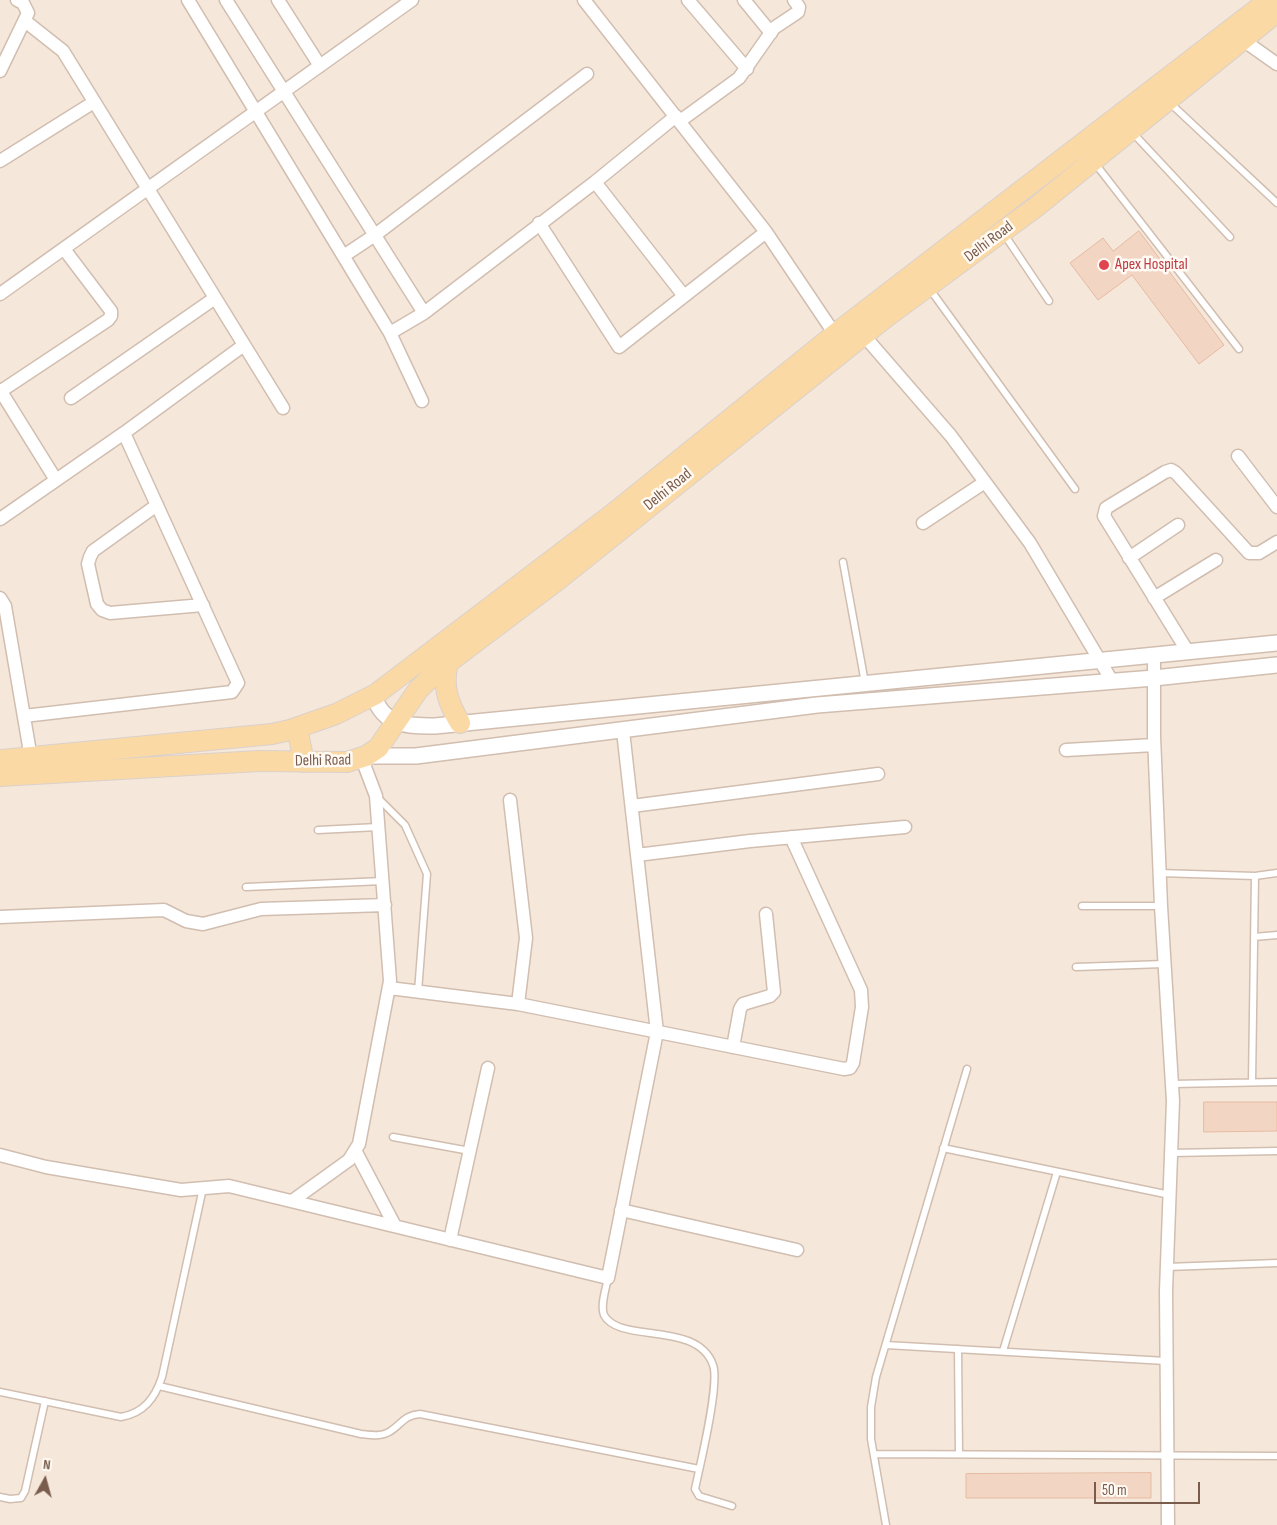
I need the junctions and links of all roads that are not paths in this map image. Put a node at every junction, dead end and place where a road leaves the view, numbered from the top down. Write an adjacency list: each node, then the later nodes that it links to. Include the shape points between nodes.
1 (17, 0): 12 (street, via 26,8)
2 (188, 0): 23 (street)
3 (226, 0): 20 (street)
4 (278, 0): 16 (street)
5 (412, 0): 16 (street)
6 (584, 0): 24 (street)
7 (688, 0): 17 (street)
8 (744, 0): 13 (street)
9 (794, 0): 13 (street, via 799,7 798,12 778,24)
10 (1269, 0): 44 (main road)
11 (1277, 12): 14 (main road, Delhi Road)
12 (25, 21): 18 (street); 22 (street, via 63,51)
13 (771, 33): 17 (street)
14 (1243, 40): 15 (street); 21 (main road, Delhi Road)
15 (1277, 64)
16 (320, 66): 20 (street)
17 (747, 69): 24 (street, via 739,78)
18 (0, 72)
19 (586, 74): 34 (street)
20 (285, 91): 23 (street); 34 (street)
21 (1166, 100): 25 (main road, Delhi Road); 30 (lane)
22 (94, 102): 27 (street); 29 (street)
23 (256, 113): 29 (street); 37 (street)
24 (678, 118): 28 (street); 32 (street)
25 (1130, 129): 26 (main road, Delhi Road); 35 (lane)
26 (1093, 160): 33 (main road, Delhi Road); 48 (lane)
27 (0, 161)
28 (595, 182): 31 (street); 40 (street)
29 (147, 190): 36 (street); 41 (street)
30 (1277, 203)
31 (539, 223): 40 (street, via 619,347); 43 (street)
32 (766, 232): 40 (street); 46 (street)
33 (1003, 232): 38 (main road, Delhi Road); 42 (lane)
34 (375, 235): 37 (street); 43 (street)
35 (1230, 237)
36 (64, 249): 39 (street); 49 (street, via 112,316)
37 (345, 255): 45 (street)
38 (928, 287): 44 (main road, Delhi Road); 57 (lane)
39 (0, 294)
40 (684, 296)
41 (215, 298): 47 (street); 50 (street)
42 (1049, 302)
43 (424, 313): 45 (street)
44 (857, 328): 46 (main road); 56 (street, via 951,436)
45 (390, 332): 51 (street)
46 (840, 342): 75 (main road, Delhi Road, via 559,579); 80 (main road)
47 (244, 345): 52 (street); 53 (street)
48 (1239, 349)
49 (0, 390): 55 (street)
50 (71, 398)
51 (422, 401)
52 (283, 408)
53 (124, 433): 55 (street); 58 (street)
54 (1238, 456): 59 (street)
55 (56, 480): 60 (street)
56 (986, 482): 61 (street); 74 (street, via 1030,543)
57 (1075, 489)
58 (158, 505): 69 (street); 69 (street, via 93,550 88,564 98,604 110,613)
59 (1277, 507)
60 (0, 519)
61 (923, 523)
62 (1178, 525): 64 (street)
63 (1277, 542): 64 (street, via 1259,553 1249,553 1171,470 1106,508 1104,516)
64 (1129, 558): 68 (street)
65 (1216, 560): 68 (street)
66 (843, 562): 79 (lane)
67 (0, 598): 70 (street, via 5,606)
68 (1154, 598): 72 (street)
69 (203, 605): 81 (street, via 238,683 232,692)
70 (4, 628): 81 (street)
71 (1277, 643): 72 (street)
72 (1188, 652): 73 (street)
73 (1154, 655): 74 (street); 77 (street)
74 (1100, 661): 78 (street); 79 (street)
75 (448, 663): 82 (main road, via 445,687); 83 (main road, Delhi Road, via 418,690)
76 (1277, 665): 77 (street)
77 (1154, 678): 78 (street); 86 (street)
78 (1112, 681): 85 (street, via 816,706)
79 (865, 684): 82 (street)
80 (374, 696): 83 (street, via 379,708); 84 (main road)
81 (24, 716): 89 (street)
82 (460, 723): 83 (street)
83 (396, 724): 88 (main road, Delhi Road, via 378,748)
84 (297, 728): 89 (main road, via 206,742); 91 (main road)
85 (623, 731): 88 (street, via 416,756); 96 (street)
86 (1154, 745): 87 (street); 102 (street)
87 (1066, 750)
88 (364, 757): 91 (main road, Delhi Road, via 347,762); 94 (street)
89 (31, 758): 90 (main road)
90 (0, 760)
91 (304, 762): 93 (main road, Delhi Road)
92 (878, 774): 96 (street)
93 (0, 776)
94 (376, 796): 97 (street); 117 (lane, via 404,825 427,874)
95 (510, 800): 118 (street, via 526,938)
96 (632, 806): 101 (street)
97 (378, 827): 99 (lane); 105 (street)
98 (905, 827): 100 (street)
99 (318, 830)
100 (791, 837): 101 (street); 120 (street, via 861,990 862,1007 853,1063 844,1069)
101 (637, 855): 119 (street)
102 (1159, 873): 104 (lane); 109 (street)
103 (1277, 873): 104 (lane)
104 (1255, 876): 113 (lane)
105 (383, 881): 106 (lane); 107 (street)
106 (246, 887)
107 (385, 905): 111 (street, via 261,909 203,924 186,921 164,910); 116 (street)
108 (1082, 906): 109 (lane)
109 (1160, 906): 114 (street)
110 (766, 914): 120 (street, via 774,992 743,1004)
111 (0, 918)
112 (1277, 935): 113 (lane)
113 (1254, 937): 123 (lane)
114 (1164, 964): 115 (lane); 125 (street)
115 (1076, 967)
116 (389, 988): 117 (street); 129 (street)
117 (418, 992): 118 (street)
118 (518, 1004): 119 (street)
119 (657, 1032): 120 (street); 137 (street)
120 (733, 1046)
121 (488, 1068): 130 (street)
122 (967, 1069): 127 (lane)
123 (1252, 1082): 124 (lane); 125 (lane)
124 (1277, 1082)
125 (1172, 1084): 131 (street)
126 (393, 1137): 130 (lane)
127 (943, 1148): 133 (lane); 144 (lane)
128 (1277, 1151): 131 (lane)
129 (356, 1152): 136 (street, via 350,1160); 138 (street)
130 (470, 1152): 139 (street)
131 (1171, 1153): 135 (street)
132 (0, 1154): 134 (street, via 46,1167 187,1190)
133 (1057, 1172): 135 (lane); 146 (lane)
134 (203, 1188): 136 (street, via 229,1186); 148 (lane)
135 (1170, 1195): 142 (street)
136 (292, 1201): 138 (street)
137 (621, 1210): 140 (street); 143 (street)
138 (395, 1226): 139 (street)
139 (450, 1240): 143 (street)
140 (797, 1250)
141 (1277, 1262): 142 (lane)
142 (1167, 1267): 147 (street)
143 (608, 1278): 155 (lane, via 603,1309 609,1321 695,1343 713,1365 715,1383)
144 (886, 1344): 145 (lane); 151 (lane, via 876,1377 872,1407)
145 (958, 1349): 146 (lane); 152 (lane)
146 (1003, 1351): 147 (lane)
147 (1166, 1361): 153 (street)
148 (159, 1386): 150 (lane, via 148,1404 138,1412 121,1417); 155 (lane, via 361,1434 389,1432 404,1418 420,1414)
149 (0, 1392): 150 (lane)
150 (45, 1401): 156 (lane, via 25,1491 21,1498 10,1500)
151 (874, 1454): 152 (lane); 158 (lane)
152 (959, 1454): 153 (lane)
153 (1167, 1455): 154 (lane); 159 (street)
154 (1277, 1456)
155 (699, 1469): 157 (lane, via 696,1493)
156 (0, 1497)
157 (732, 1506)
158 (886, 1525)
159 (1168, 1525)

